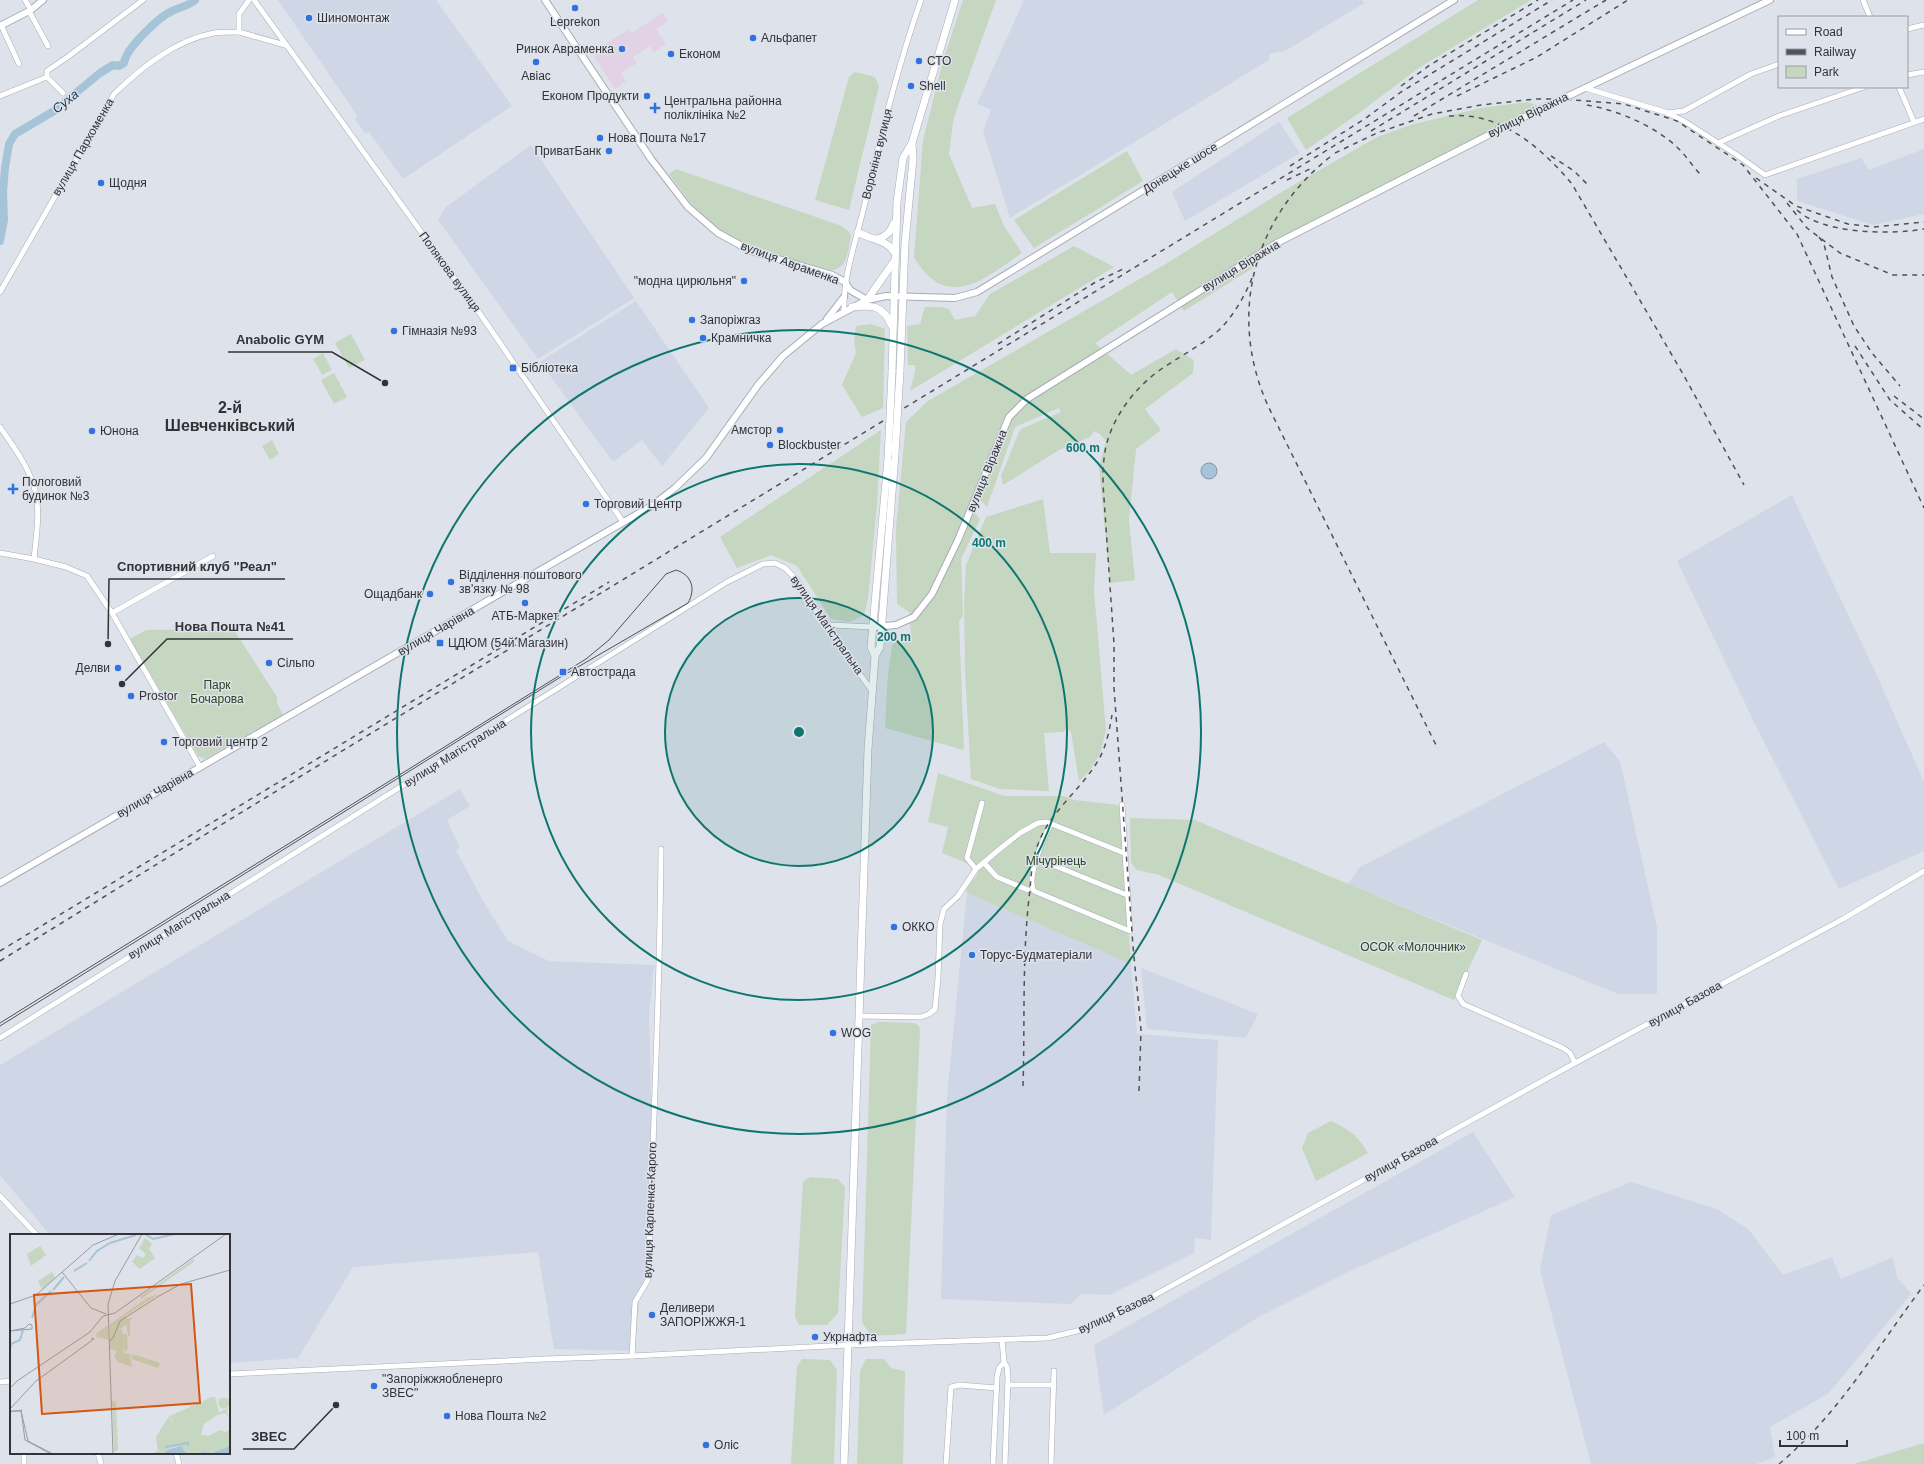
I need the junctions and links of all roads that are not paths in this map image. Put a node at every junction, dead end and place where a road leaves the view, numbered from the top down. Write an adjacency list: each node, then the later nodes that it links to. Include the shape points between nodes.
1 (25, 0): 12 (street)
2 (43, 0): 12 (main road)
3 (143, 0): 24 (street, via 48,69)
4 (249, 0): 17 (street, via 239,14)
5 (254, 0): 18 (street, Полякова вулиця)
6 (545, 0): 41 (main road, вулиця Авраменка, via 651,159 688,207 718,233 751,251 832,275)
7 (921, 0): 38 (street, Вороніна вулиця, via 885,117)
8 (955, 0): 35 (highway)
9 (1454, 0): 44 (main road, Донецьке шосе, via 978,292 956,298)
10 (1770, 0): 25 (main road, вулиця Віражна)
11 (1863, 0): 13 (street)
12 (30, 11): 15 (main road); 19 (street)
13 (1870, 16)
14 (1924, 25): 16 (street)
15 (1, 26): 20 (street)
16 (1908, 29)
17 (239, 32): 18 (street); 42 (street, вулиця Пархоменка, via 214,33 184,43 137,72 114,94)
18 (285, 45): 52 (street, Полякова вулиця, via 300,62 476,308)
19 (48, 46)
20 (19, 64)
21 (1778, 64): 30 (street, via 1751,74)
22 (1924, 72): 23 (street)
23 (1908, 75)
24 (47, 77): 28 (street); 29 (street)
25 (1585, 88): 31 (street); 59 (main road, вулиця Віражна, via 1275,244 1027,399 1009,417 958,540 932,594 914,617 896,625)
26 (1861, 88): 36 (street, via 1779,116)
27 (1900, 88): 34 (street)
28 (62, 93)
29 (0, 96)
30 (1684, 111): 31 (street); 33 (street)
31 (1664, 112): 33 (street)
32 (1924, 119): 34 (street)
33 (1684, 121): 36 (street)
34 (1914, 122): 36 (street, via 1768,175 1758,171)
35 (912, 143): 37 (highway, via 903,158); 44 (highway)
36 (1718, 143)
37 (896, 216): 39 (highway, via 889,233 882,238); 40 (highway)
38 (858, 232): 39 (highway); 41 (street, Вороніна вулиця)
39 (874, 239): 40 (highway, via 889,245)
40 (895, 257): 43 (highway); 46 (highway)
41 (845, 282): 45 (street, Вороніна вулиця); 46 (main road, вулиця Авраменка, via 850,290)
42 (0, 292)
43 (894, 296): 44 (main road, Донецьке шосе); 46 (main road, Донецьке шосе); 50 (highway)
44 (903, 296): 59 (highway, bridge, via 895,454)
45 (844, 297): 48 (street, Вороніна вулиця); 49 (main road)
46 (867, 300): 47 (main road, вулиця Чарівна)
47 (852, 307): 48 (main road, вулиця Чарівна); 50 (highway, via 874,306 883,311)
48 (844, 311): 49 (main road, вулиця Чарівна)
49 (822, 324): 52 (main road, вулиця Чарівна, via 783,356 758,384 706,458 664,496)
50 (893, 327): 58 (highway, bridge, via 888,459)
51 (0, 427): 55 (street, via 32,479 36,494)
52 (623, 522): 62 (main road, вулиця Чарівна)
53 (0, 553): 55 (street)
54 (213, 556): 56 (street)
55 (34, 559): 56 (street, via 66,567 87,576)
56 (112, 613): 62 (street)
57 (824, 624): 58 (street, вулиця Віражна); 61 (street, вулиця Магістральна); 77 (street, вулиця Магістральна, via 797,580 786,568 775,563 762,564 748,570)
58 (873, 627): 59 (main road, вулиця Віражна); 60 (highway, via 871,647)
59 (882, 627): 60 (highway, via 880,648)
60 (875, 656): 61 (highway)
61 (872, 691): 76 (highway)
62 (200, 767): 72 (main road, вулиця Чарівна)
63 (982, 803): 70 (street, via 967,858)
64 (1122, 805): 67 (street)
65 (1051, 824): 67 (street); 69 (street, via 1044,821 1020,833); 74 (street, via 1038,849 1032,883 1034,891 1130,931)
66 (661, 849): 83 (street, вулиця Карпенка-Карого, via 660,953 648,1280 635,1302)
67 (1124, 853): 74 (street)
68 (1038, 859): 74 (street)
69 (984, 863): 70 (street); 73 (street, via 997,877)
70 (976, 870): 76 (street, via 941,916 935,1009 921,1017)
71 (1924, 871): 78 (street, вулиця Базова, via 1843,919)
72 (0, 883)
73 (1028, 890)
74 (1127, 895)
75 (1466, 974): 78 (street, via 1458,996 1462,1004 1563,1048 1570,1053)
76 (859, 1016): 82 (highway)
77 (0, 1038)
78 (1576, 1063): 81 (street, вулиця Базова, via 1153,1296 1085,1329 1048,1338)
79 (0, 1196): 80 (street)
80 (36, 1234)
81 (1002, 1340): 82 (street, вулиця Базова); 84 (street)
82 (848, 1345): 83 (street); 96 (highway)
83 (632, 1356): 86 (street)
84 (1004, 1362): 89 (street, via 1007,1367); 91 (street, via 999,1368)
85 (1054, 1371): 90 (street)
86 (230, 1374)
87 (10, 1381): 88 (street)
88 (0, 1382)
89 (1008, 1384): 90 (street); 99 (street)
90 (1054, 1385): 100 (street)
91 (997, 1388): 97 (street, via 959,1385 951,1387); 98 (street)
92 (98, 1454): 94 (street)
93 (176, 1454): 95 (street)
94 (101, 1464)
95 (179, 1464)
96 (844, 1464)
97 (946, 1464)
98 (993, 1464)
99 (1005, 1464)
100 (1051, 1464)

